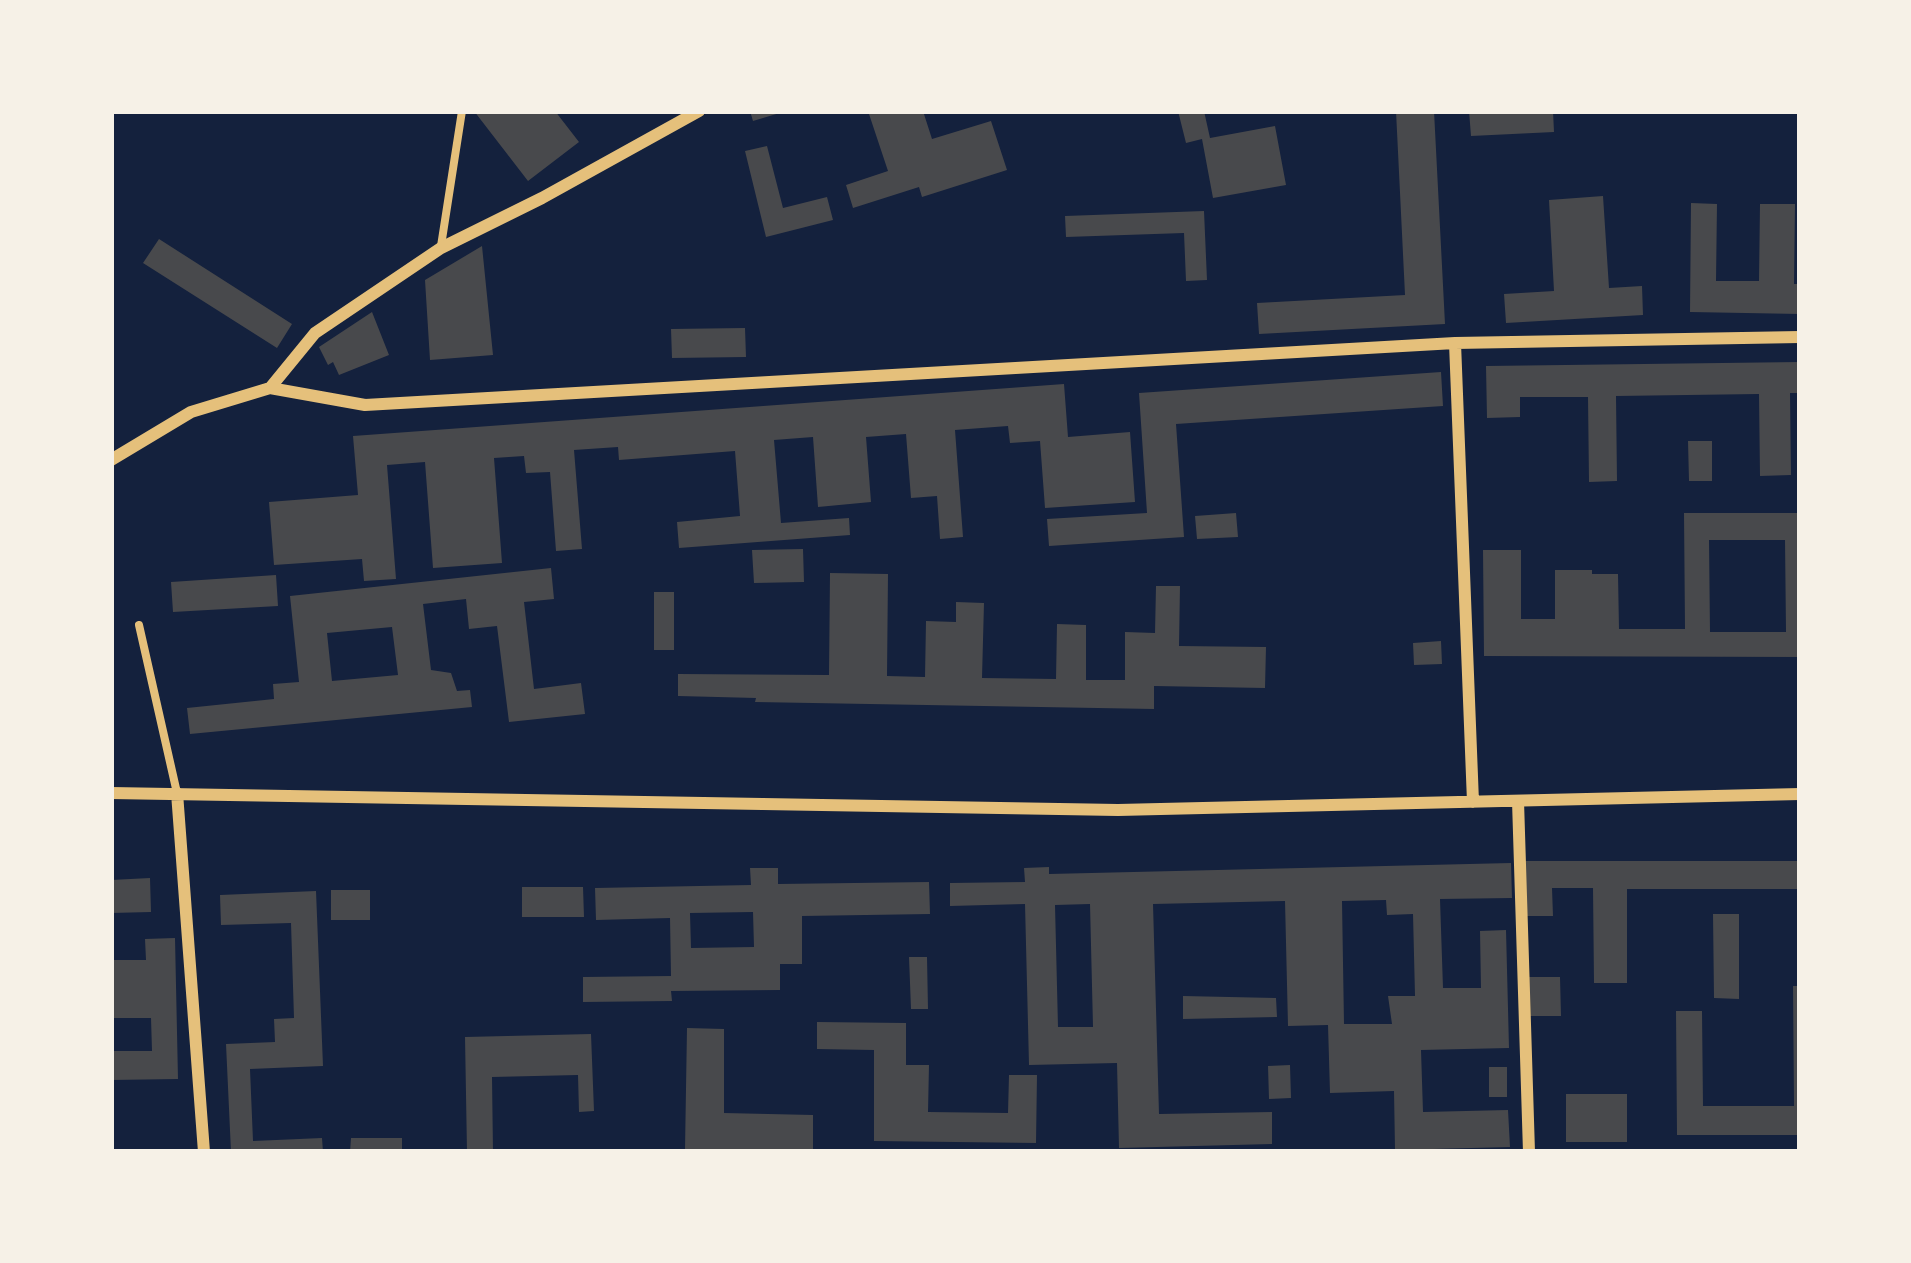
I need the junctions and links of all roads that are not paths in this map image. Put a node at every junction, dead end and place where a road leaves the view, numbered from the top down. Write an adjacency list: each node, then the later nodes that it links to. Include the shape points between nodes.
1 (462, 111): 3 (lane)
2 (699, 111): 3 (street)
3 (441, 248): 6 (street, via 315,333)
4 (1800, 337): 5 (street)
5 (1455, 343): 6 (street, via 365,405); 13 (street)
6 (270, 388): 7 (street, via 191,412)
7 (111, 460)
8 (139, 625): 9 (lane)
9 (177, 793): 10 (street); 13 (street, via 1118,810); 14 (street)
10 (111, 794)
11 (1800, 794): 12 (street)
12 (1518, 801): 13 (street); 15 (street)
13 (1473, 802)
14 (204, 1152)
15 (1529, 1152)

